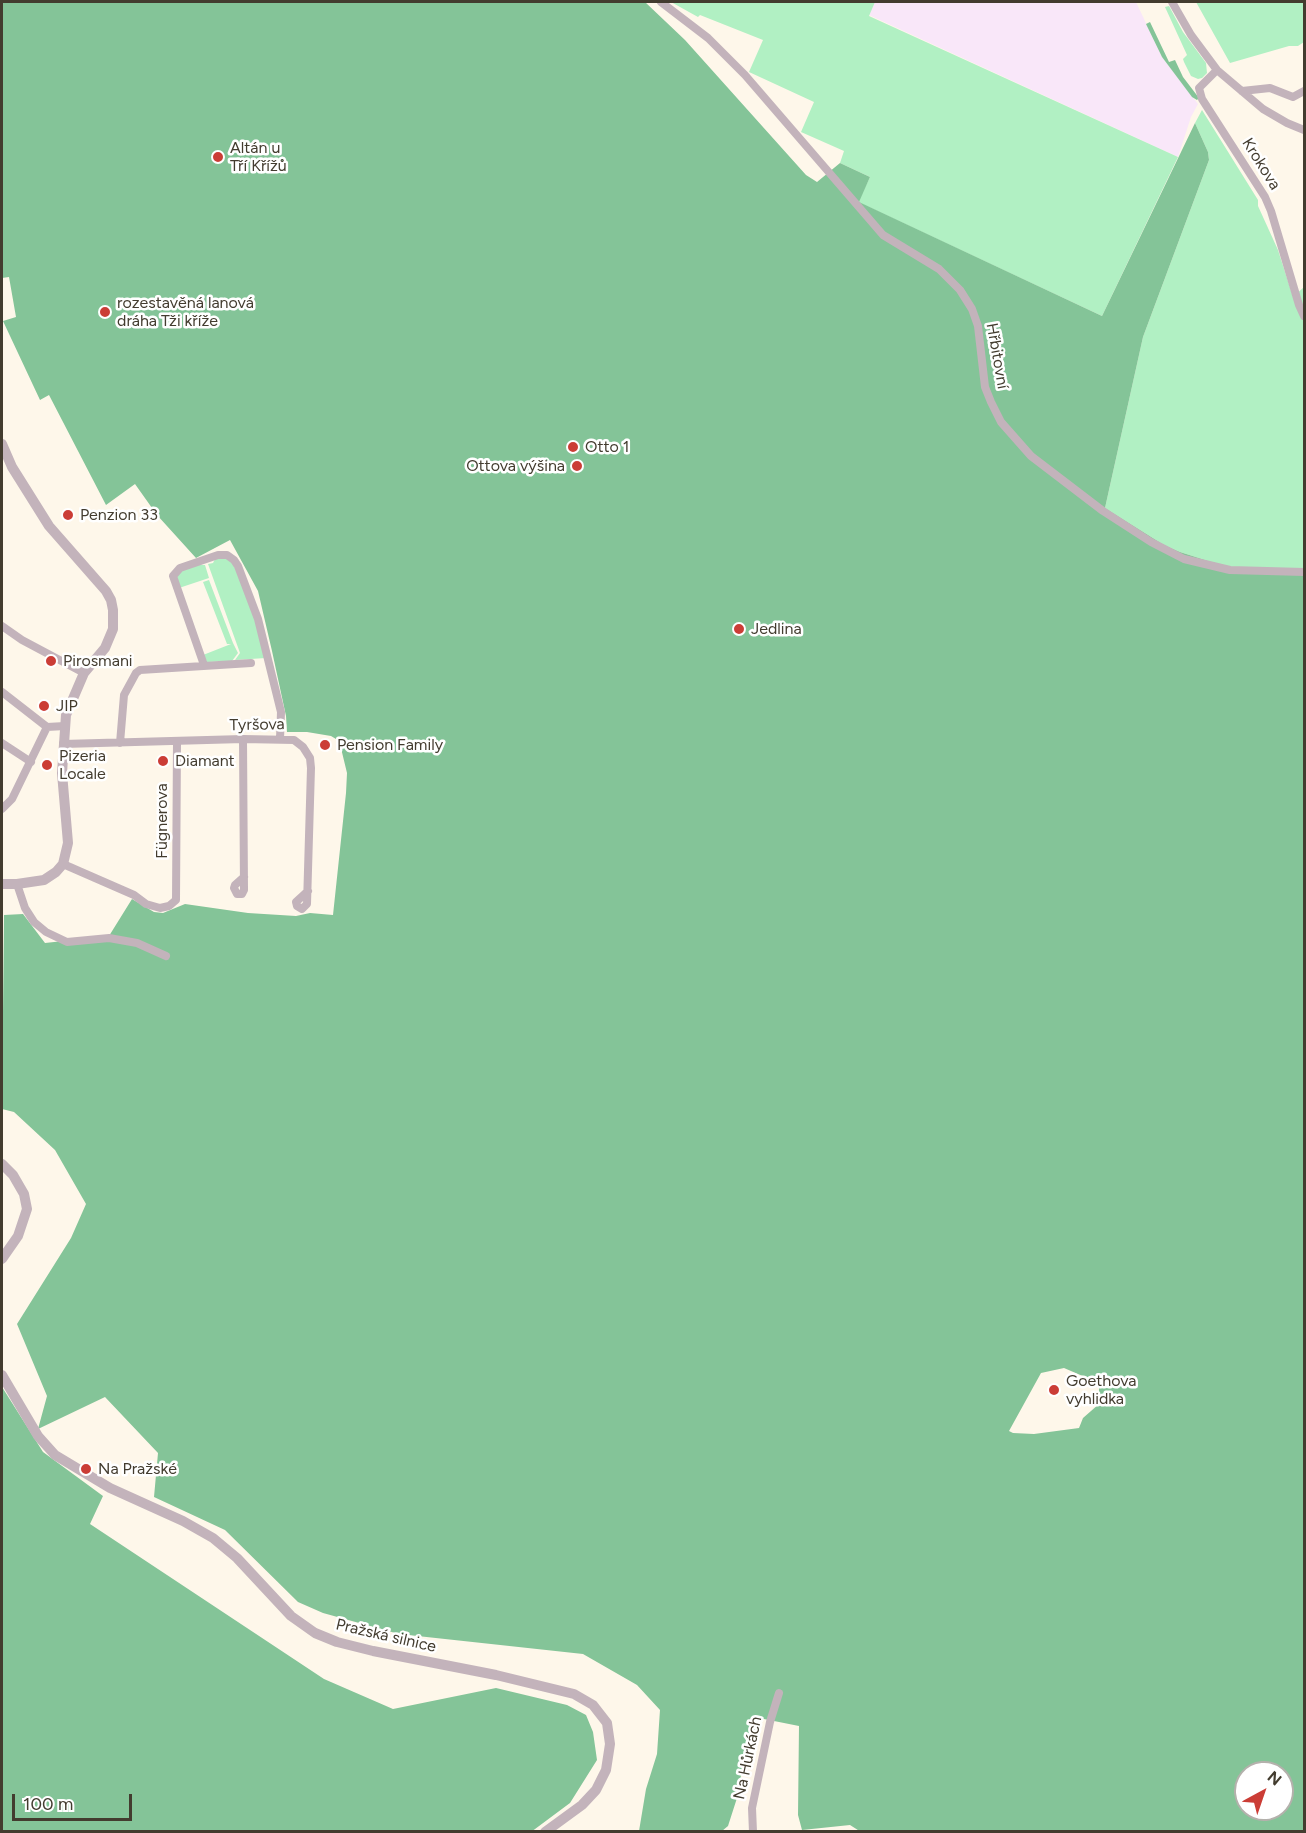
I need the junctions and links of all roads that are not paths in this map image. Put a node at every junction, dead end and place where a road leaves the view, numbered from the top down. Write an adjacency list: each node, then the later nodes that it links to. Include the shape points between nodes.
1 (661, 2): 9 (street, Hřbitovní, via 708,38 745,75 883,235 939,269 960,290 978,326 985,387 991,402 1001,422 1031,456 1103,511 1184,559 1230,570)
2 (1172, 2): 3 (street)
3 (1217, 70): 4 (street); 7 (street, Krokova, via 1199,88 1202,99 1265,197)
4 (1242, 91): 5 (street, via 1270,88 1293,97); 6 (street, via 1263,109)
5 (1305, 92)
6 (1305, 130)
7 (1305, 316)
8 (2, 444): 13 (street, via 49,526 111,600 113,629 105,648)
9 (1305, 572)
10 (2, 626): 13 (street)
11 (251, 663): 12 (street)
12 (204, 665): 18 (street, via 173,576 180,568 227,555 238,566 258,619 281,712); 21 (street, via 136,673 124,694)
13 (84, 673): 15 (street, via 70,701)
14 (2, 692): 16 (street)
15 (65, 726): 16 (street); 22 (street)
16 (47, 727): 23 (street)
17 (243, 739): 18 (street, Tyršova); 19 (street, Tyršova); 26 (street)
18 (280, 739): 29 (street, Tyršova, via 294,740 310,758)
19 (177, 742): 21 (street, Tyršova); 25 (street, Fügnerova, via 176,900 160,908 146,904)
20 (2, 743): 23 (street)
21 (120, 743): 22 (street, Tyršova)
22 (63, 744): 25 (street, via 69,843)
23 (31, 762): 24 (street, via 12,799)
24 (2, 809)
25 (63, 864): 28 (street, via 44,880)
26 (244, 877)
27 (2, 884): 28 (street)
28 (17, 884): 30 (street, via 25,908 46,932 67,942 109,938 137,943)
29 (308, 891)
30 (166, 956)
31 (2, 1164): 32 (street, via 13,1174 27,1209 18,1236)
32 (2, 1259)
33 (2, 1375): 35 (street, Pražská silnice, via 38,1436 56,1455 110,1488 213,1538 291,1616 315,1633 373,1651 574,1694 593,1705 607,1723 610,1744 606,1770 596,1790 582,1805)
34 (779, 1693): 36 (street, Na Hůrkách, via 752,1808)
35 (544, 1832)
36 (753, 1832)

